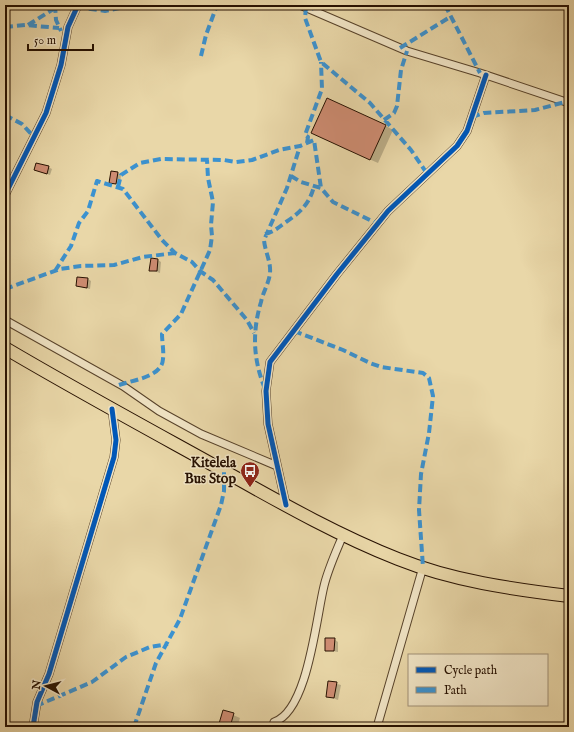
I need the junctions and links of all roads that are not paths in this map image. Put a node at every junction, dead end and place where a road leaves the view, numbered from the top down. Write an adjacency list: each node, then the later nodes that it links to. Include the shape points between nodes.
1 (78, 5): 5 (street, via 68,26 61,66 46,113)
2 (300, 5): 3 (street, via 407,51)
3 (486, 75): 4 (street); 9 (street, via 467,131 457,146 388,211 270,362 266,391 268,424)
4 (569, 103)
5 (5, 195)
6 (5, 320): 9 (street, via 123,386 159,412 201,434)
7 (5, 348): 8 (highway)
8 (112, 409): 10 (highway); 15 (street, via 116,440 114,456 49,674 37,702)
9 (276, 466): 10 (street)
10 (286, 505): 11 (highway)
11 (344, 535): 12 (highway); 14 (street, via 324,584 308,663 298,695 285,715)
12 (423, 567): 13 (highway, via 461,579); 16 (street)
13 (569, 596)
14 (274, 722)
15 (33, 727)
16 (377, 727)

